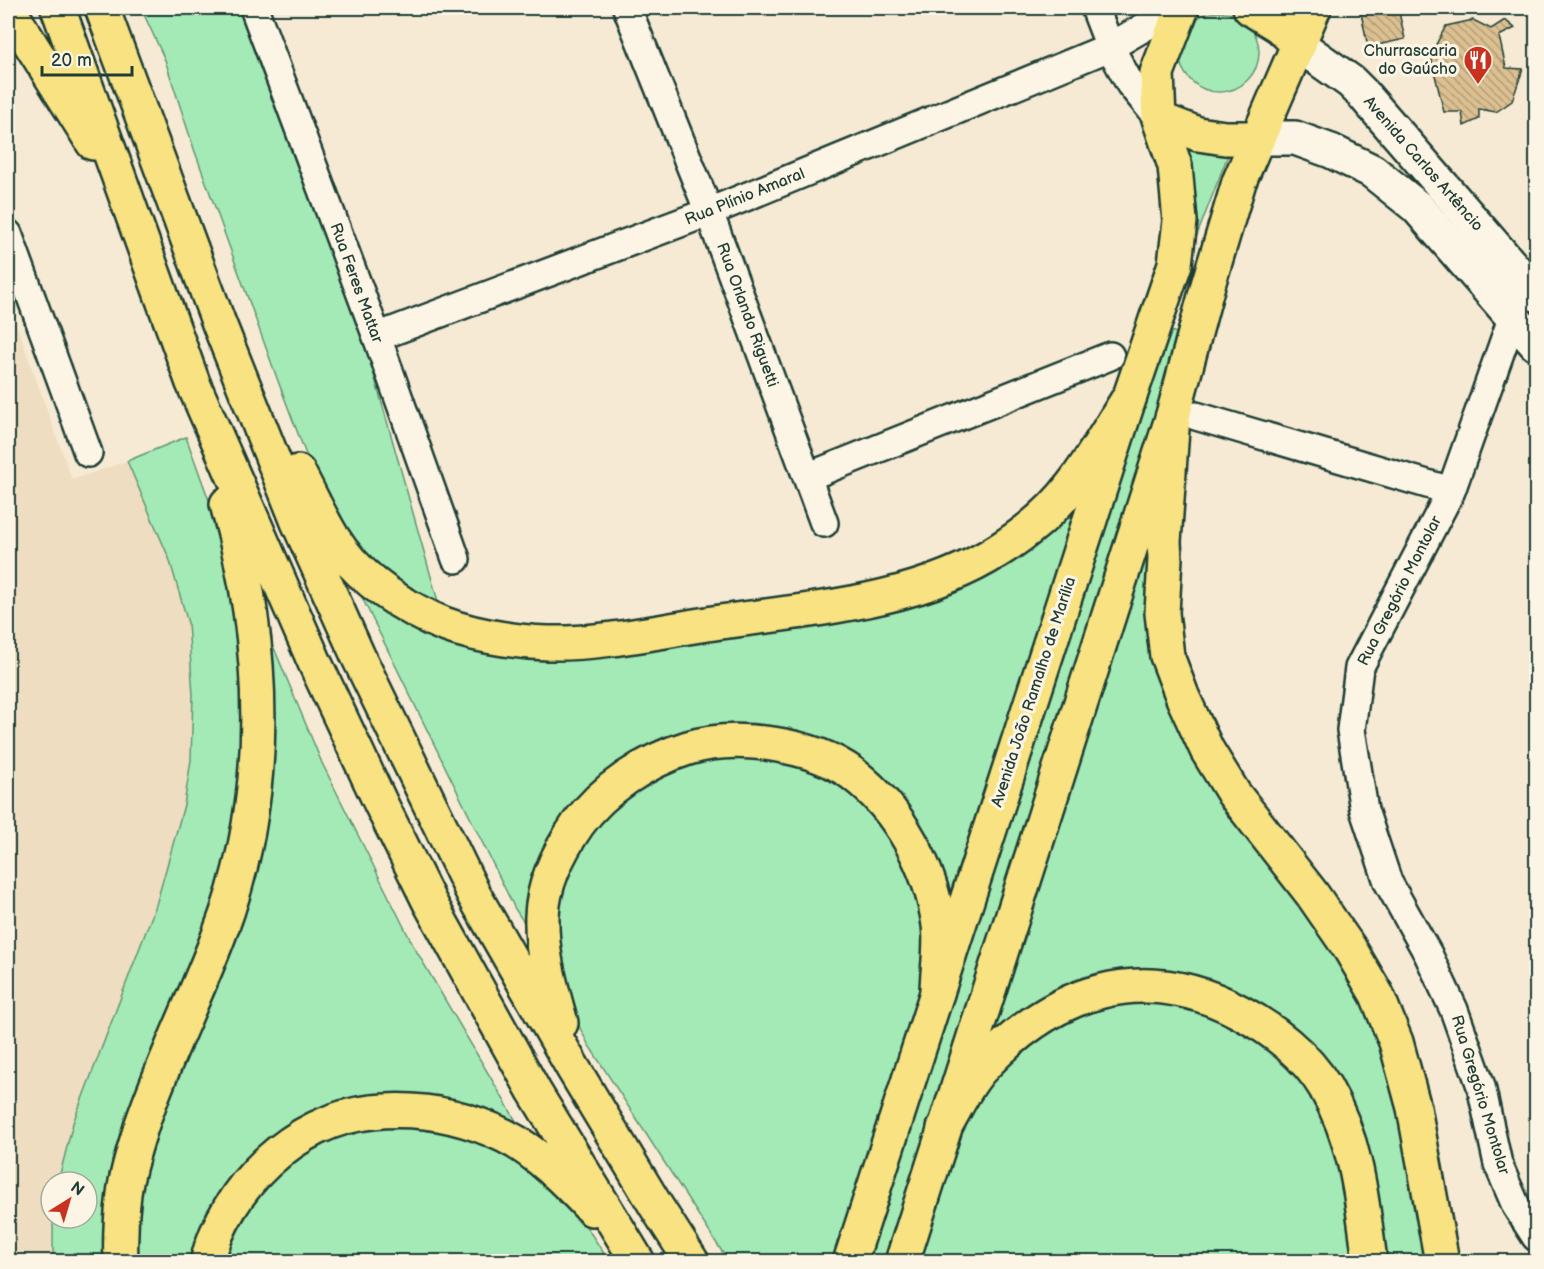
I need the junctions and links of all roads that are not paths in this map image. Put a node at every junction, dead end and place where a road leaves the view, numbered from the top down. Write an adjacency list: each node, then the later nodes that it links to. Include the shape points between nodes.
1 (8, 8): 15 (main road)
2 (58, 8): 15 (main road)
3 (102, 8): 20 (main road)
4 (254, 8): 21 (street, Rua Feres Mattar)
5 (627, 8): 16 (street, Rua Orlando Riguetti)
6 (1095, 8): 12 (street)
7 (1177, 8): 12 (street, Rua Plínio Amaral)
8 (1182, 8): 13 (main road, Avenida João Ramalho de Marília, via 1157,73)
9 (1250, 8): 11 (main road, via 1279,26)
10 (1314, 8): 11 (main road)
11 (1299, 45): 14 (main road); 18 (street, Avenida Carlos Artêncio, via 1357,88)
12 (1110, 47): 13 (street, via 1130,84); 16 (street, Rua Plínio Amaral)
13 (1159, 119): 14 (main road, via 1198,134); 25 (main road, Avenida João Ramalho de Marília, via 1175,166 1180,220 1175,264)
14 (1257, 138): 19 (street, Avenida Carlos Artêncio, via 1295,138 1372,171 1417,207); 26 (main road, via 1239,182 1208,285)
15 (126, 194): 24 (main road)
16 (709, 212): 21 (street, Rua Plínio Amaral); 28 (street, Rua Orlando Riguetti)
17 (8, 234): 27 (street)
18 (1531, 288): 19 (street, Rua Gregório Montolar)
19 (1512, 317): 22 (street, Avenida Carlos Artêncio); 29 (street, Rua Gregório Montolar)
20 (218, 321): 25 (main road, via 334,540 360,572 397,600 434,620 470,632 548,643 596,640 862,600 926,584 959,571 998,551 1073,485); 33 (main road, via 298,522 358,657 474,895)
21 (377, 338): 31 (street, Rua Feres Mattar)
22 (1536, 344)
23 (1110, 356): 28 (street)
24 (193, 384): 36 (main road, via 315,663 429,901 534,1091); 37 (main road, via 238,543 248,596 259,711 256,781 238,879 219,936 156,1083 134,1149 124,1192)
25 (1130, 396): 32 (main road, Avenida João Ramalho de Marília)
26 (1185, 416): 29 (street); 34 (main road); 43 (main road, via 1164,542 1162,613 1167,656 1207,750 1234,794 1312,894 1377,995 1396,1042 1414,1108)
27 (88, 453)
28 (807, 477): 30 (street, Rua Orlando Riguetti)
29 (1451, 491): 35 (street, Rua Gregório Montolar, via 1359,668 1351,730 1364,810 1388,882 1454,1010 1480,1086 1498,1164 1516,1206)
30 (824, 523)
31 (456, 559)
32 (936, 993): 33 (main road, via 939,927 933,894 912,844 853,774 811,752 769,743 726,741 689,747 652,763 591,807 565,843 550,878 542,914 543,957); 40 (main road, Avenida João Ramalho de Marília)
33 (573, 1068): 39 (main road)
34 (944, 1128): 41 (main road); 42 (main road, via 978,1072 1034,1022 1067,1003 1103,990 1142,985 1179,988 1219,1000 1259,1021 1290,1046 1323,1084 1341,1116 1352,1150)
35 (1536, 1237)
36 (635, 1258): 38 (main road, via 580,1196 531,1152 475,1124 442,1114 404,1110 370,1112 339,1120 314,1129 289,1145 242,1188 224,1214)
37 (121, 1262)
38 (207, 1262)
39 (692, 1262)
40 (850, 1262)
41 (902, 1262)
42 (1370, 1262)
43 (1442, 1262)

